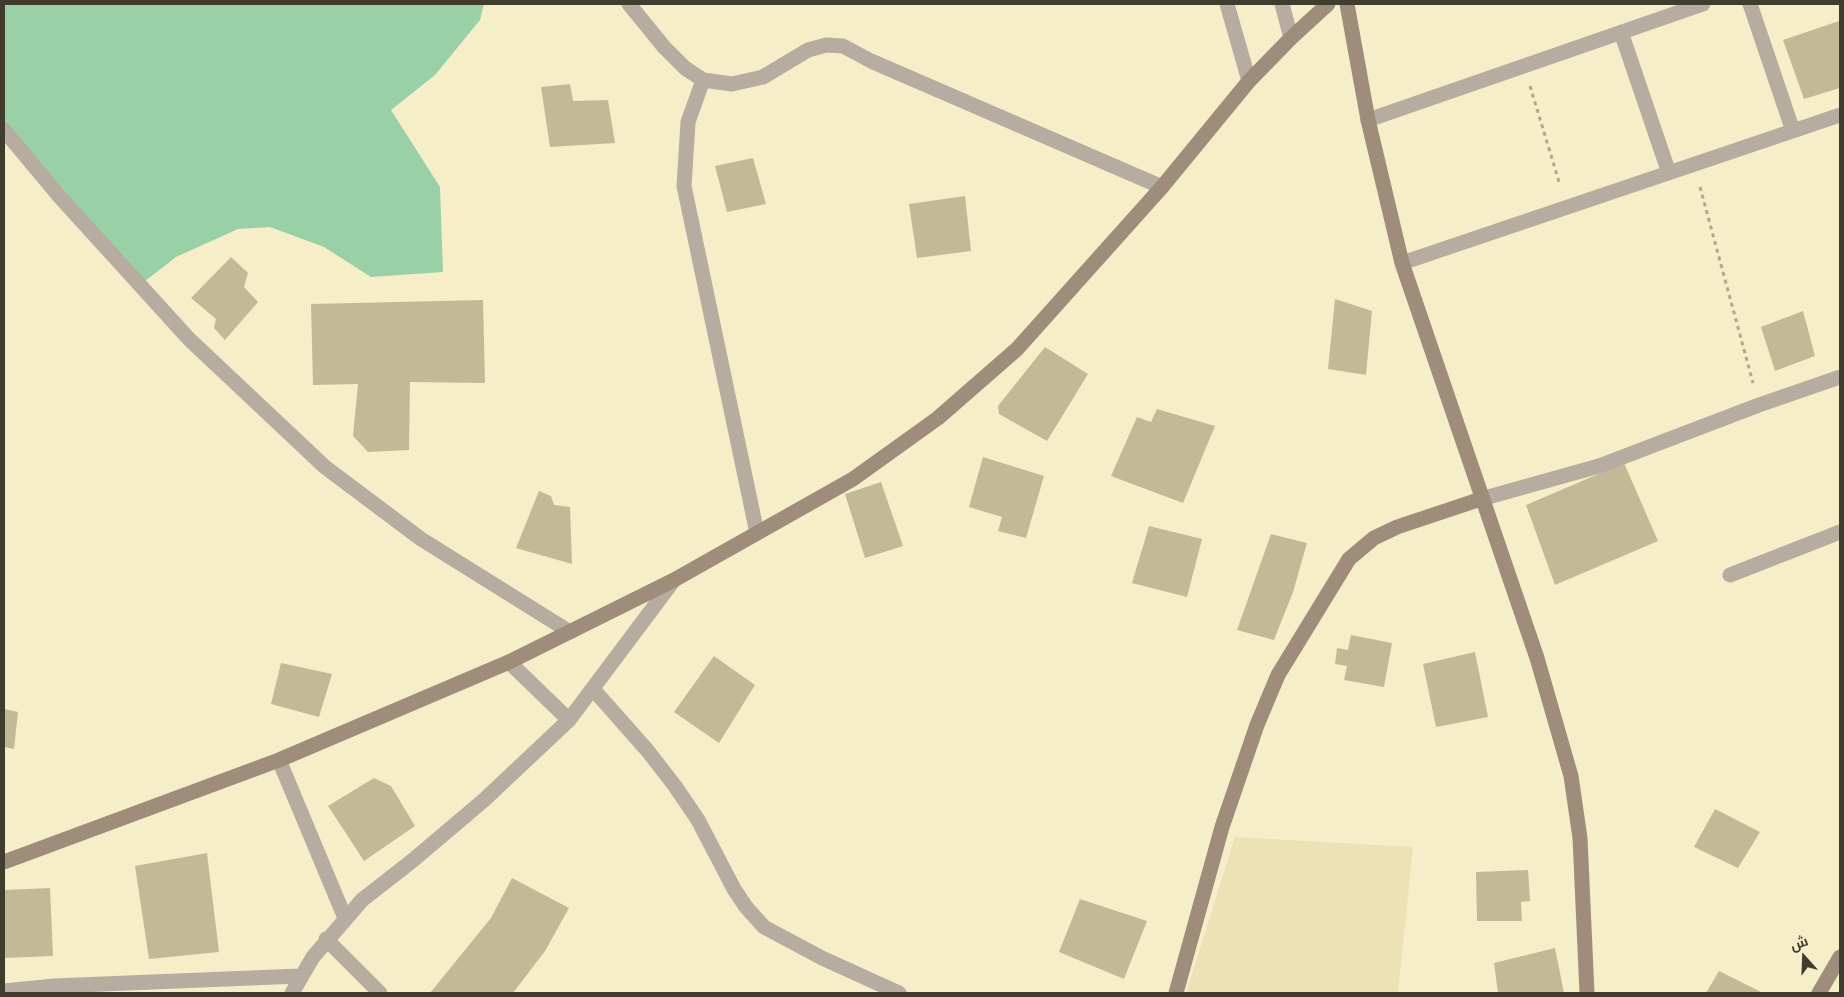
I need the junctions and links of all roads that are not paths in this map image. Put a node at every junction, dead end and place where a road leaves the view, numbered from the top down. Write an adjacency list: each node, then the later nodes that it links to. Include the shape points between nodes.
1 (630, 4): 11 (street, via 664,47)
2 (1228, 4): 12 (street)
3 (1282, 4): 10 (street)
4 (1328, 4): 10 (street)
5 (1347, 4): 14 (street)
6 (1703, 4): 8 (street)
7 (1750, 4): 16 (street)
8 (1661, 11): 9 (street)
9 (1622, 32): 14 (street); 17 (street)
10 (1291, 38): 12 (street)
11 (703, 80): 18 (street, via 732,84 764,77 808,50 826,45 843,46); 23 (street, via 688,122 684,186)
12 (1249, 81): 18 (street)
13 (1840, 115): 16 (street)
14 (1368, 120): 19 (street)
15 (4, 130): 26 (street, via 189,338 325,467 421,539)
16 (1793, 131): 17 (street)
17 (1669, 173): 19 (street)
18 (1162, 187): 23 (street, via 1016,349 938,418 853,479)
19 (1402, 263): 21 (street)
20 (1840, 378): 21 (street, via 1599,466)
21 (1481, 499): 40 (street, via 1397,527 1374,538 1349,560 1278,675 1236,779); 41 (street, via 1537,658 1571,776 1580,838)
22 (1840, 532): 24 (street)
23 (757, 533): 25 (street)
24 (1730, 574)
25 (674, 580): 26 (street); 28 (street)
26 (570, 632): 27 (street)
27 (509, 662): 29 (street); 30 (street)
28 (593, 690): 29 (street); 39 (street, via 675,786 698,820 734,889 764,927 822,958)
29 (569, 720): 32 (street, via 484,800 362,900)
30 (279, 760): 31 (street); 32 (street)
31 (4, 862)
32 (345, 918): 33 (street)
33 (326, 939): 35 (street); 38 (street)
34 (1840, 958): 42 (street)
35 (300, 976): 36 (street); 37 (street)
36 (4, 991)
37 (292, 993)
38 (380, 993)
39 (900, 993)
40 (1176, 993)
41 (1587, 993)
42 (1819, 993)

